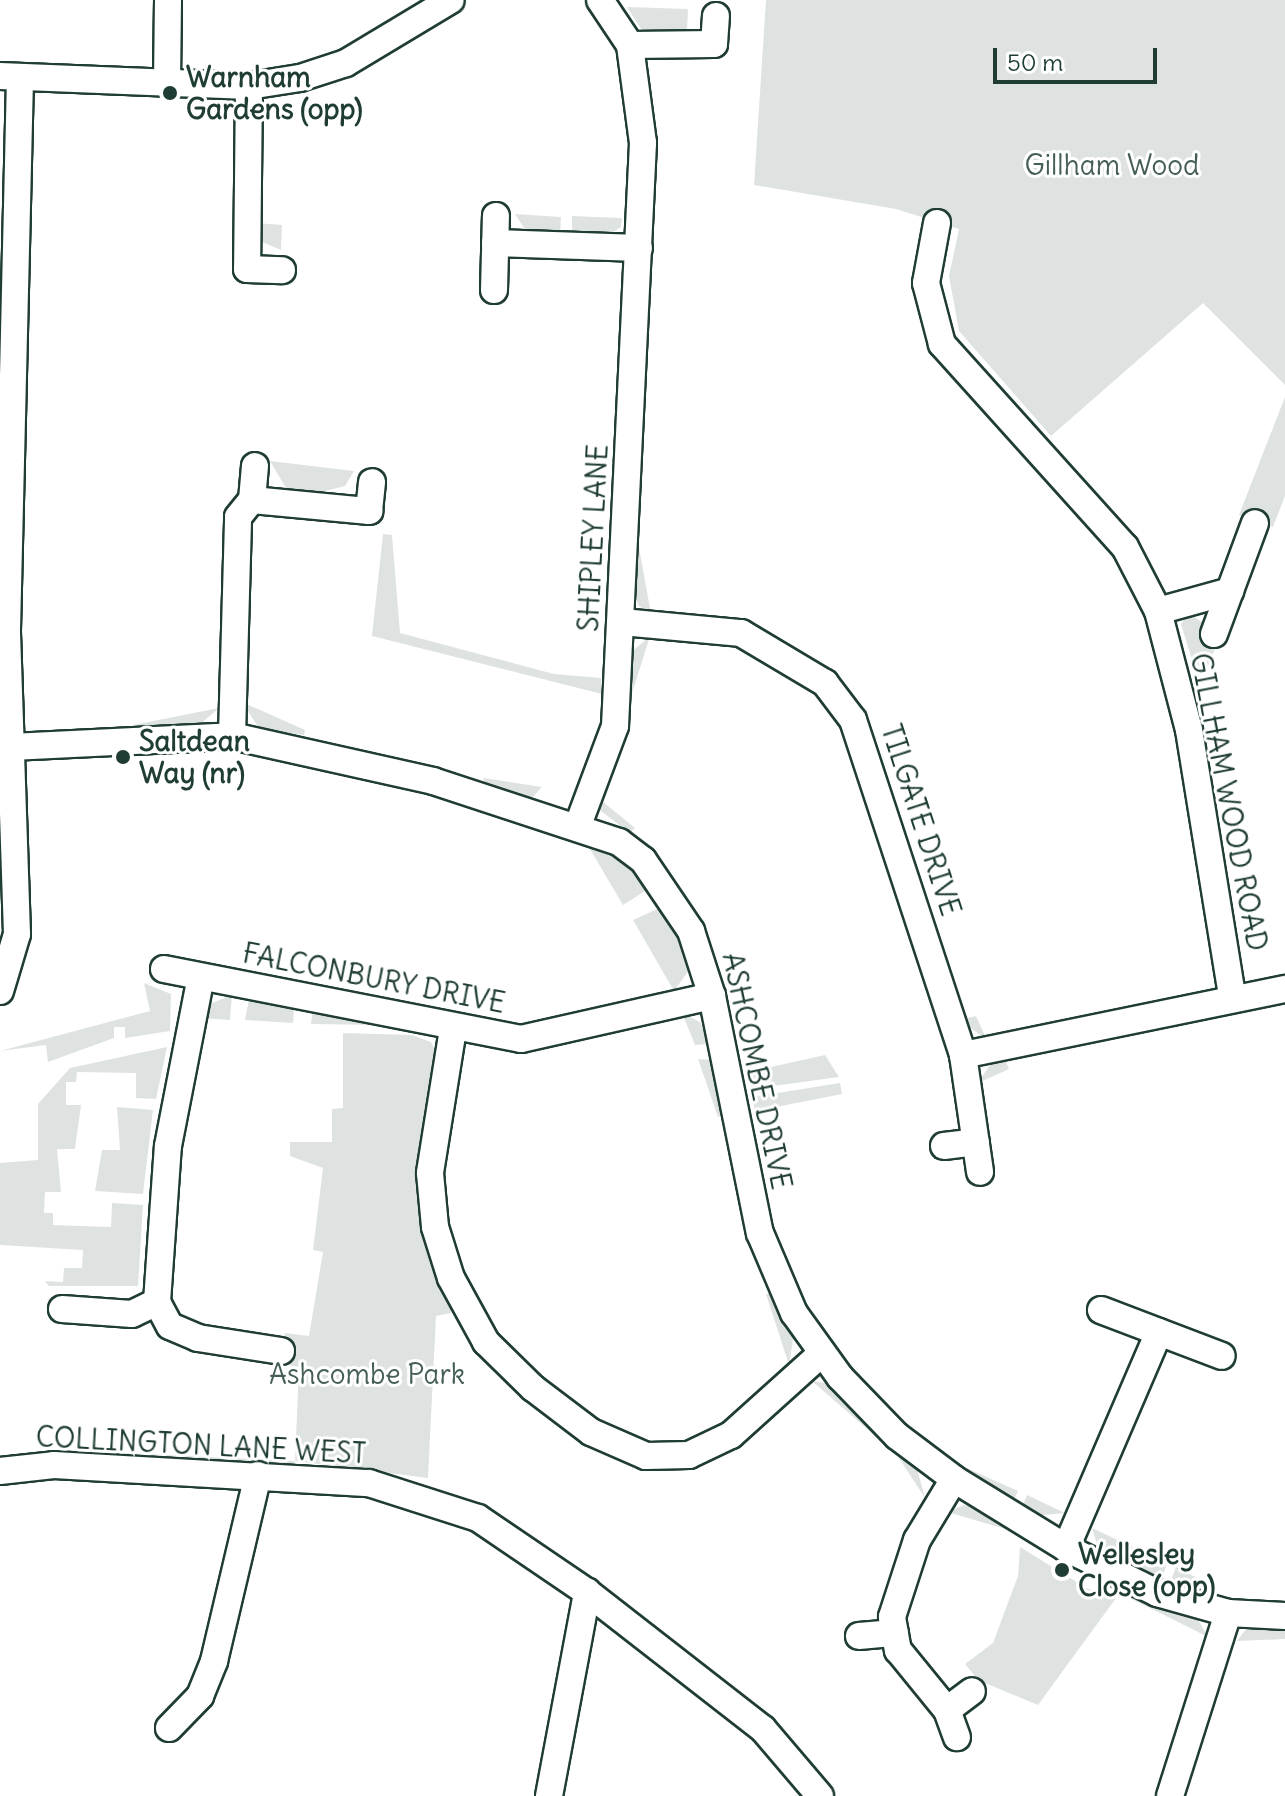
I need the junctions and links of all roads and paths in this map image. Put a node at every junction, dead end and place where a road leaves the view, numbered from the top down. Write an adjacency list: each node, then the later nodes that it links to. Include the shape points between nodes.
1 (168, 0): 7 (street)
2 (451, 0): 8 (street, via 346,63)
3 (600, 0): 5 (street, SHIPLEY LANE)
4 (716, 16): 5 (street, via 714,44)
5 (630, 45): 12 (street, SHIPLEY LANE, via 643,143)
6 (10, 77): 7 (street); 15 (street)
7 (167, 82): 8 (street)
8 (249, 86): 13 (street, via 247,269)
9 (496, 216): 11 (street)
10 (937, 223): 21 (street, GILLHAM WOOD ROAD, via 926,283 942,344 1125,547)
11 (495, 243): 12 (street); 14 (street)
12 (639, 248): 22 (street, SHIPLEY LANE)
13 (282, 270)
14 (494, 290)
15 (4, 403): 23 (street)
16 (255, 466): 18 (street)
17 (372, 482): 18 (street, via 369,511)
18 (252, 500): 25 (street, via 238,517)
19 (1255, 523): 20 (street)
20 (1230, 591): 21 (street); 24 (street)
21 (1158, 611): 32 (street, GILLHAM WOOD ROAD, via 1189,730)
22 (622, 622): 27 (street, SHIPLEY LANE, via 615,726); 35 (street, TILGATE DRIVE, via 741,633 825,683 853,720 873,767)
23 (3, 630): 26 (street)
24 (1214, 634)
25 (232, 736): 26 (street, ASHCOMBE DRIVE); 27 (street, ASHCOMBE DRIVE, via 319,751)
26 (11, 747): 31 (street, via 17,934)
27 (578, 825): 33 (street, ASHCOMBE DRIVE, via 643,860 691,931)
28 (164, 969): 29 (street, FALCONBURY DRIVE)
29 (201, 977): 34 (street, FALCONBURY DRIVE); 39 (street, via 168,1146)
30 (1285, 989): 32 (street, GILLHAM WOOD ROAD)
31 (0, 991)
32 (1232, 995): 35 (street, GILLHAM WOOD ROAD)
33 (712, 996): 34 (street, FALCONBURY DRIVE, via 521,1039); 44 (street, ASHCOMBE DRIVE, via 760,1233 794,1313)
34 (453, 1029): 44 (street, via 430,1173 435,1227 451,1278 486,1342 533,1388 591,1432 646,1456 689,1455 731,1435)
35 (963, 1055): 36 (street, TILGATE DRIVE)
36 (976, 1142): 37 (street); 38 (street, TILGATE DRIVE)
37 (944, 1146)
38 (980, 1172)
39 (157, 1302): 40 (street, via 132,1314); 43 (street, via 170,1326 198,1338)
40 (62, 1309)
41 (1101, 1310): 42 (street)
42 (1159, 1332): 45 (street); 49 (street)
43 (281, 1351)
44 (822, 1353): 48 (street, ASHCOMBE DRIVE, via 897,1436)
45 (1222, 1356)
46 (0, 1471): 47 (street, COLLINGTON LANE WEST, via 54,1465)
47 (258, 1475): 50 (street, COLLINGTON LANE WEST, via 414,1494 478,1518); 57 (street, via 230,1610)
48 (954, 1479): 49 (street, ASHCOMBE DRIVE); 53 (street, via 917,1540 892,1617)
49 (1066, 1548): 51 (street, ASHCOMBE DRIVE, via 1157,1593)
50 (587, 1592): 59 (street); 60 (street, COLLINGTON LANE WEST, via 763,1729)
51 (1228, 1613): 52 (street, ASHCOMBE DRIVE); 61 (street)
52 (1285, 1616)
53 (895, 1633): 54 (street); 56 (street, via 898,1650)
54 (859, 1636)
55 (972, 1691): 56 (street)
56 (947, 1710): 58 (street)
57 (187, 1723)
58 (957, 1737)
59 (549, 1796)
60 (820, 1796)
61 (1170, 1796)

